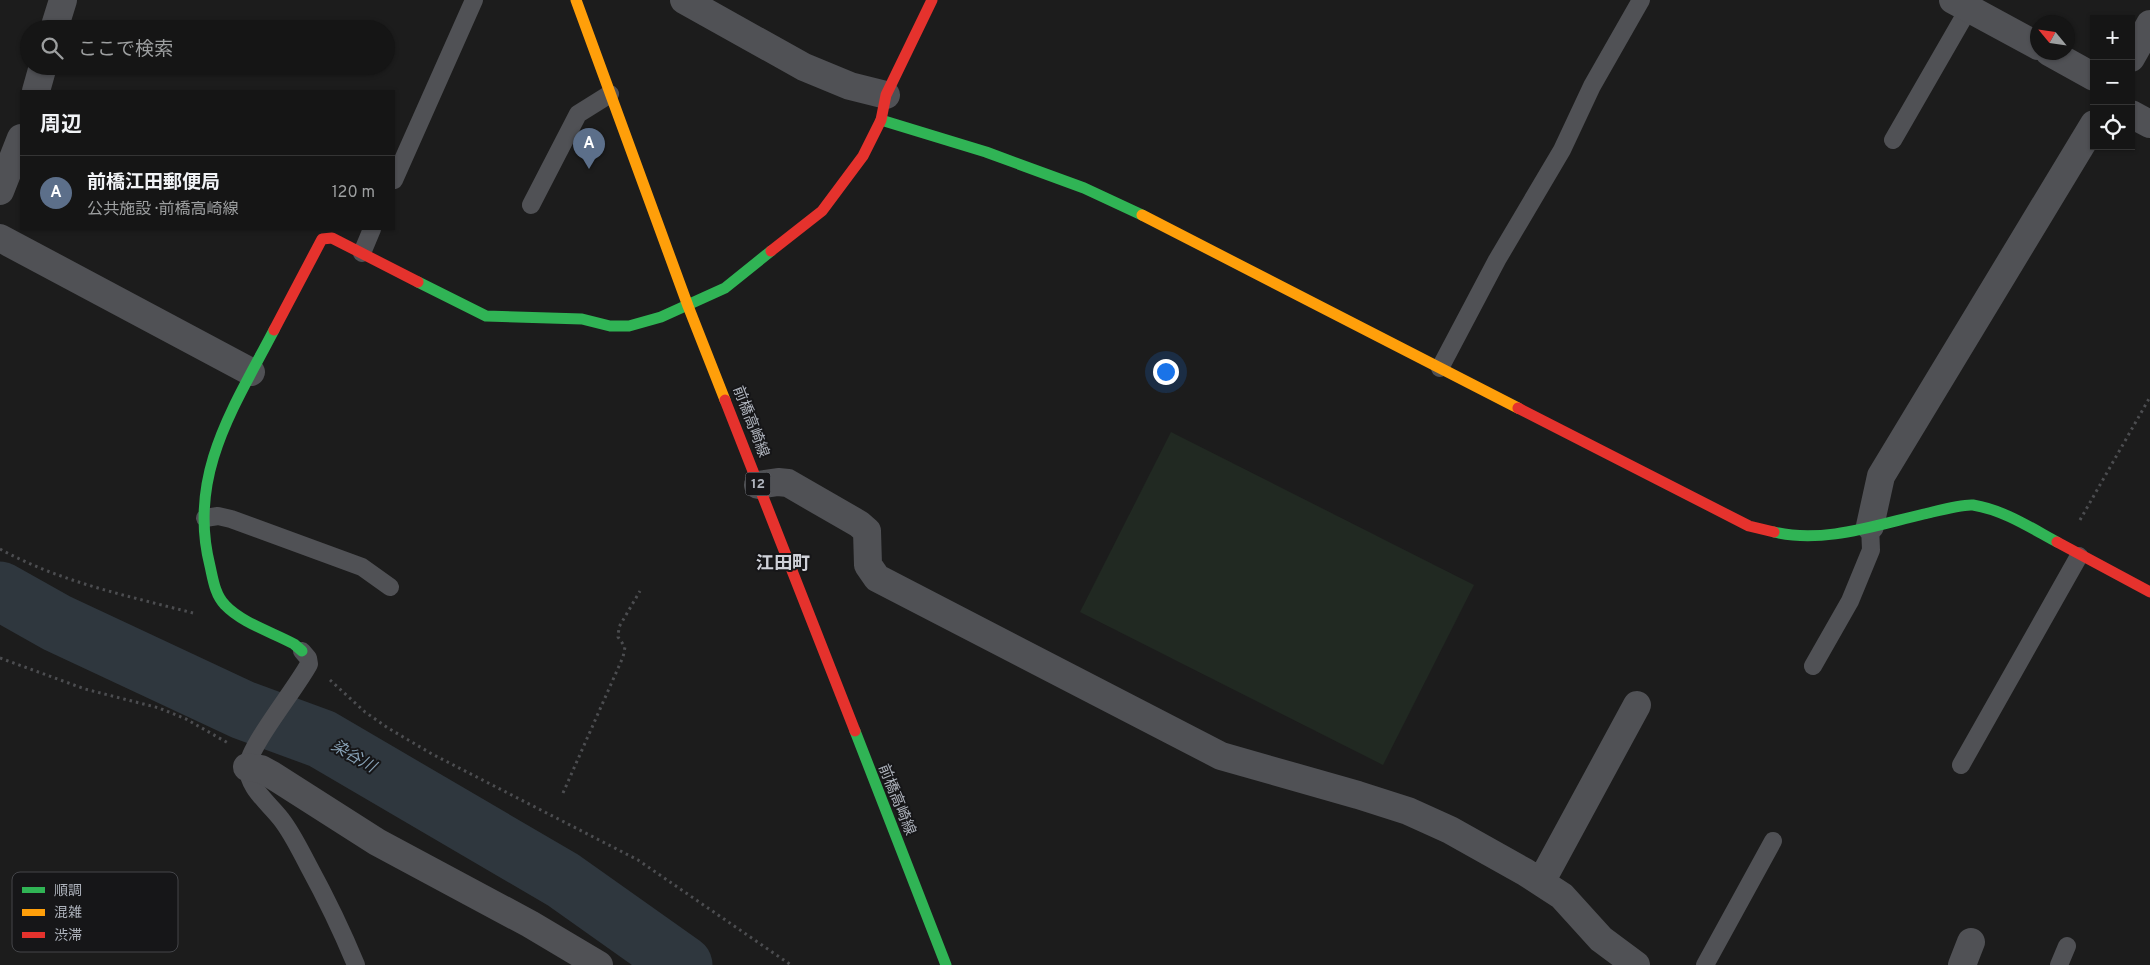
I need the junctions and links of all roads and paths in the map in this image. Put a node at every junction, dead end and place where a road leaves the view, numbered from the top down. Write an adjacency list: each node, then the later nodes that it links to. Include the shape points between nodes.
1 (63, 0): 8 (street)
2 (474, 0): 23 (lane)
3 (576, 0): 16 (street, 前橋高崎線 / 12)
4 (684, 0): 17 (street)
5 (932, 0): 17 (street)
6 (1640, 0): 30 (lane, via 1592,86 1562,150 1496,260)
7 (1961, 4): 10 (street); 21 (lane)
8 (57, 20)
9 (2150, 24): 11 (street)
10 (2030, 42)
11 (2135, 51)
12 (2063, 60): 14 (street)
13 (40, 75): 15 (street)
14 (2090, 76)
15 (36, 90)
16 (610, 94): 25 (lane, via 578,114); 29 (street, 前橋高崎線 / 12)
17 (884, 107): 29 (street, via 864,156 822,211 725,288); 30 (street, via 986,152 1084,188)
18 (2135, 116): 19 (street)
19 (2150, 124)
20 (2090, 131): 35 (street, via 1881,476)
21 (1893, 140)
22 (20, 141): 24 (street)
23 (395, 178)
24 (0, 191)
25 (531, 205)
26 (372, 230): 28 (lane)
27 (0, 238): 31 (street)
28 (362, 253): 29 (street, via 486,316 582,319 610,326 629,326); 31 (street, via 332,238 322,239)
29 (688, 306): 33 (street, 前橋高崎線 / 12)
30 (1440, 368): 35 (street, via 1749,526 1794,537 1838,534)
31 (251, 372): 34 (street, via 207,475)
32 (2150, 397): 37 (path)
33 (758, 485): 50 (street, via 788,483 859,524 867,531 868,565 876,578 1221,756 1408,811 1450,830); 55 (street, 前橋高崎線 / 12)
34 (205, 518): 38 (lane, via 231,519 336,558 374,573); 41 (street, via 207,554 217,593)
35 (1870, 526): 37 (street, via 1972,505 2006,515); 44 (lane, via 1871,550 1850,601)
36 (0, 549): 41 (path, via 71,580 141,599 206,616)
37 (2072, 551): 40 (street); 47 (lane)
38 (390, 587)
39 (640, 591): 48 (path, via 620,627 618,637 625,647 623,657)
40 (2150, 592)
41 (230, 610): 43 (street, via 294,644)
42 (0, 658): 46 (path, via 85,689 159,708 221,738)
43 (305, 663): 46 (lane); 54 (path, via 322,672 365,712 388,728 638,860)
44 (1812, 666)
45 (1637, 706): 50 (street)
46 (250, 758): 52 (lane, via 250,779 282,819 300,850 338,920); 53 (street, via 261,770 377,842)
47 (1961, 765)
48 (563, 793)
49 (1773, 842): 57 (lane)
50 (1541, 882): 56 (street, via 1562,896 1601,939)
51 (2067, 946): 58 (lane)
52 (356, 965)
53 (599, 965)
54 (791, 965)
55 (946, 965)
56 (1636, 965)
57 (1705, 965)
58 (2059, 965)

